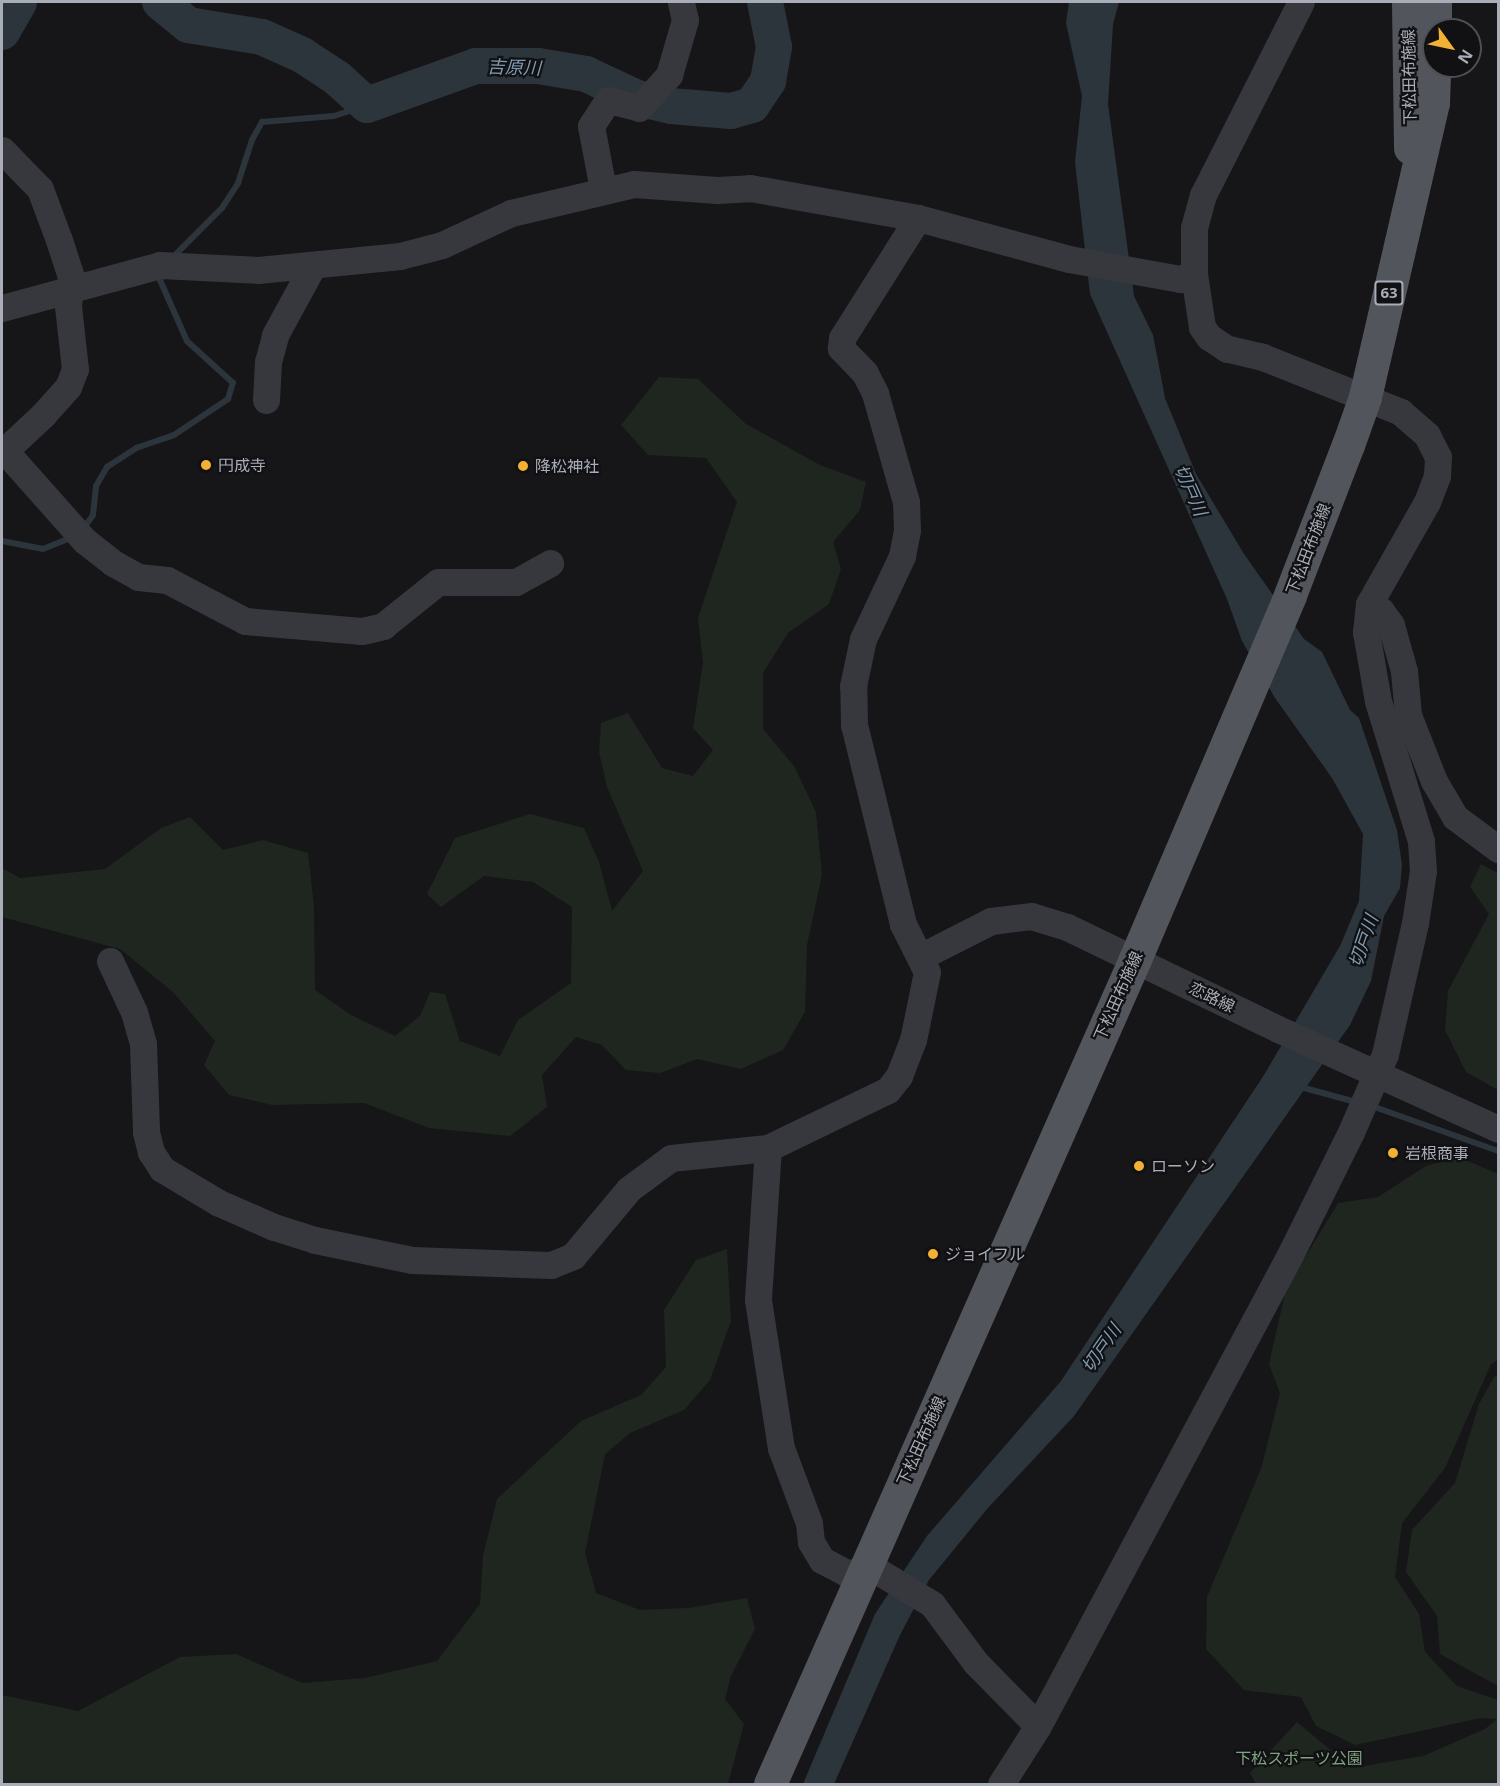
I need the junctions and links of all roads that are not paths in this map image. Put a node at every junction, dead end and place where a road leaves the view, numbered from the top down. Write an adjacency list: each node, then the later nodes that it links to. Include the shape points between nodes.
1 (681, 2): 8 (street, via 685,20 669,75 639,108 608,100 591,126)
2 (1301, 2): 12 (street, via 1203,195 1194,228)
3 (1408, 2): 9 (main road, 下松田布施線 / 63)
4 (1436, 2): 5 (main road, 下松田布施線)
5 (1435, 18)
6 (1434, 78): 9 (main road, 下松田布施線 / 63, via 1433,102)
7 (2, 150): 13 (street, via 40,189 71,277)
8 (603, 189): 10 (street, via 645,184 717,190 750,188); 11 (street, via 511,213 442,245 400,256)
9 (1411, 189): 15 (main road, 下松田布施線 / 63)
10 (918, 218): 12 (street, via 1076,261 1180,279); 21 (street, via 842,338 841,348 865,373 875,393 906,502 907,530 902,556 862,639 853,686 854,725 903,924)
11 (312, 267): 13 (street, via 258,270 169,265); 16 (street, via 275,335 268,362)
12 (1194, 274): 15 (street, via 1202,327 1209,337 1227,349 1263,357)
13 (70, 292): 14 (street); 17 (street, via 75,369 68,387)
14 (2, 308)
15 (1365, 397): 19 (street, via 1401,412 1427,435 1438,457 1437,476 1427,502); 22 (main road, 下松田布施線 / 63, via 1290,595)
16 (266, 399)
17 (3, 452): 18 (street, via 77,533 138,577 167,580 245,621 362,631 383,626 438,582 516,582)
18 (550, 563)
19 (1369, 604): 20 (street, via 1381,611 1391,625 1404,671 1408,715 1434,781 1455,817); 24 (street, via 1366,632 1378,701 1419,830 1423,871 1395,1014)
20 (1498, 849)
21 (922, 956): 22 (street, 恋路線, via 991,921 1031,916 1067,927); 26 (street, via 927,988 899,1076 867,1103)
22 (1135, 959): 24 (street, 恋路線); 27 (main road, 下松田布施線 / 63)
23 (110, 961): 26 (street, via 134,1012 142,1044 146,1132 151,1152 162,1169 219,1203 315,1240 412,1260 551,1265 573,1256 629,1189 671,1158)
24 (1378, 1074): 25 (street, 恋路線); 28 (street, via 1290,1255)
25 (1498, 1129)
26 (768, 1148): 27 (street, via 758,1300 781,1448 809,1523 811,1542 822,1560 846,1573)
27 (878, 1573): 28 (street, via 932,1604 976,1663); 29 (main road, 下松田布施線 / 63)
28 (1038, 1726): 30 (street)
29 (770, 1785)
30 (1001, 1785)

